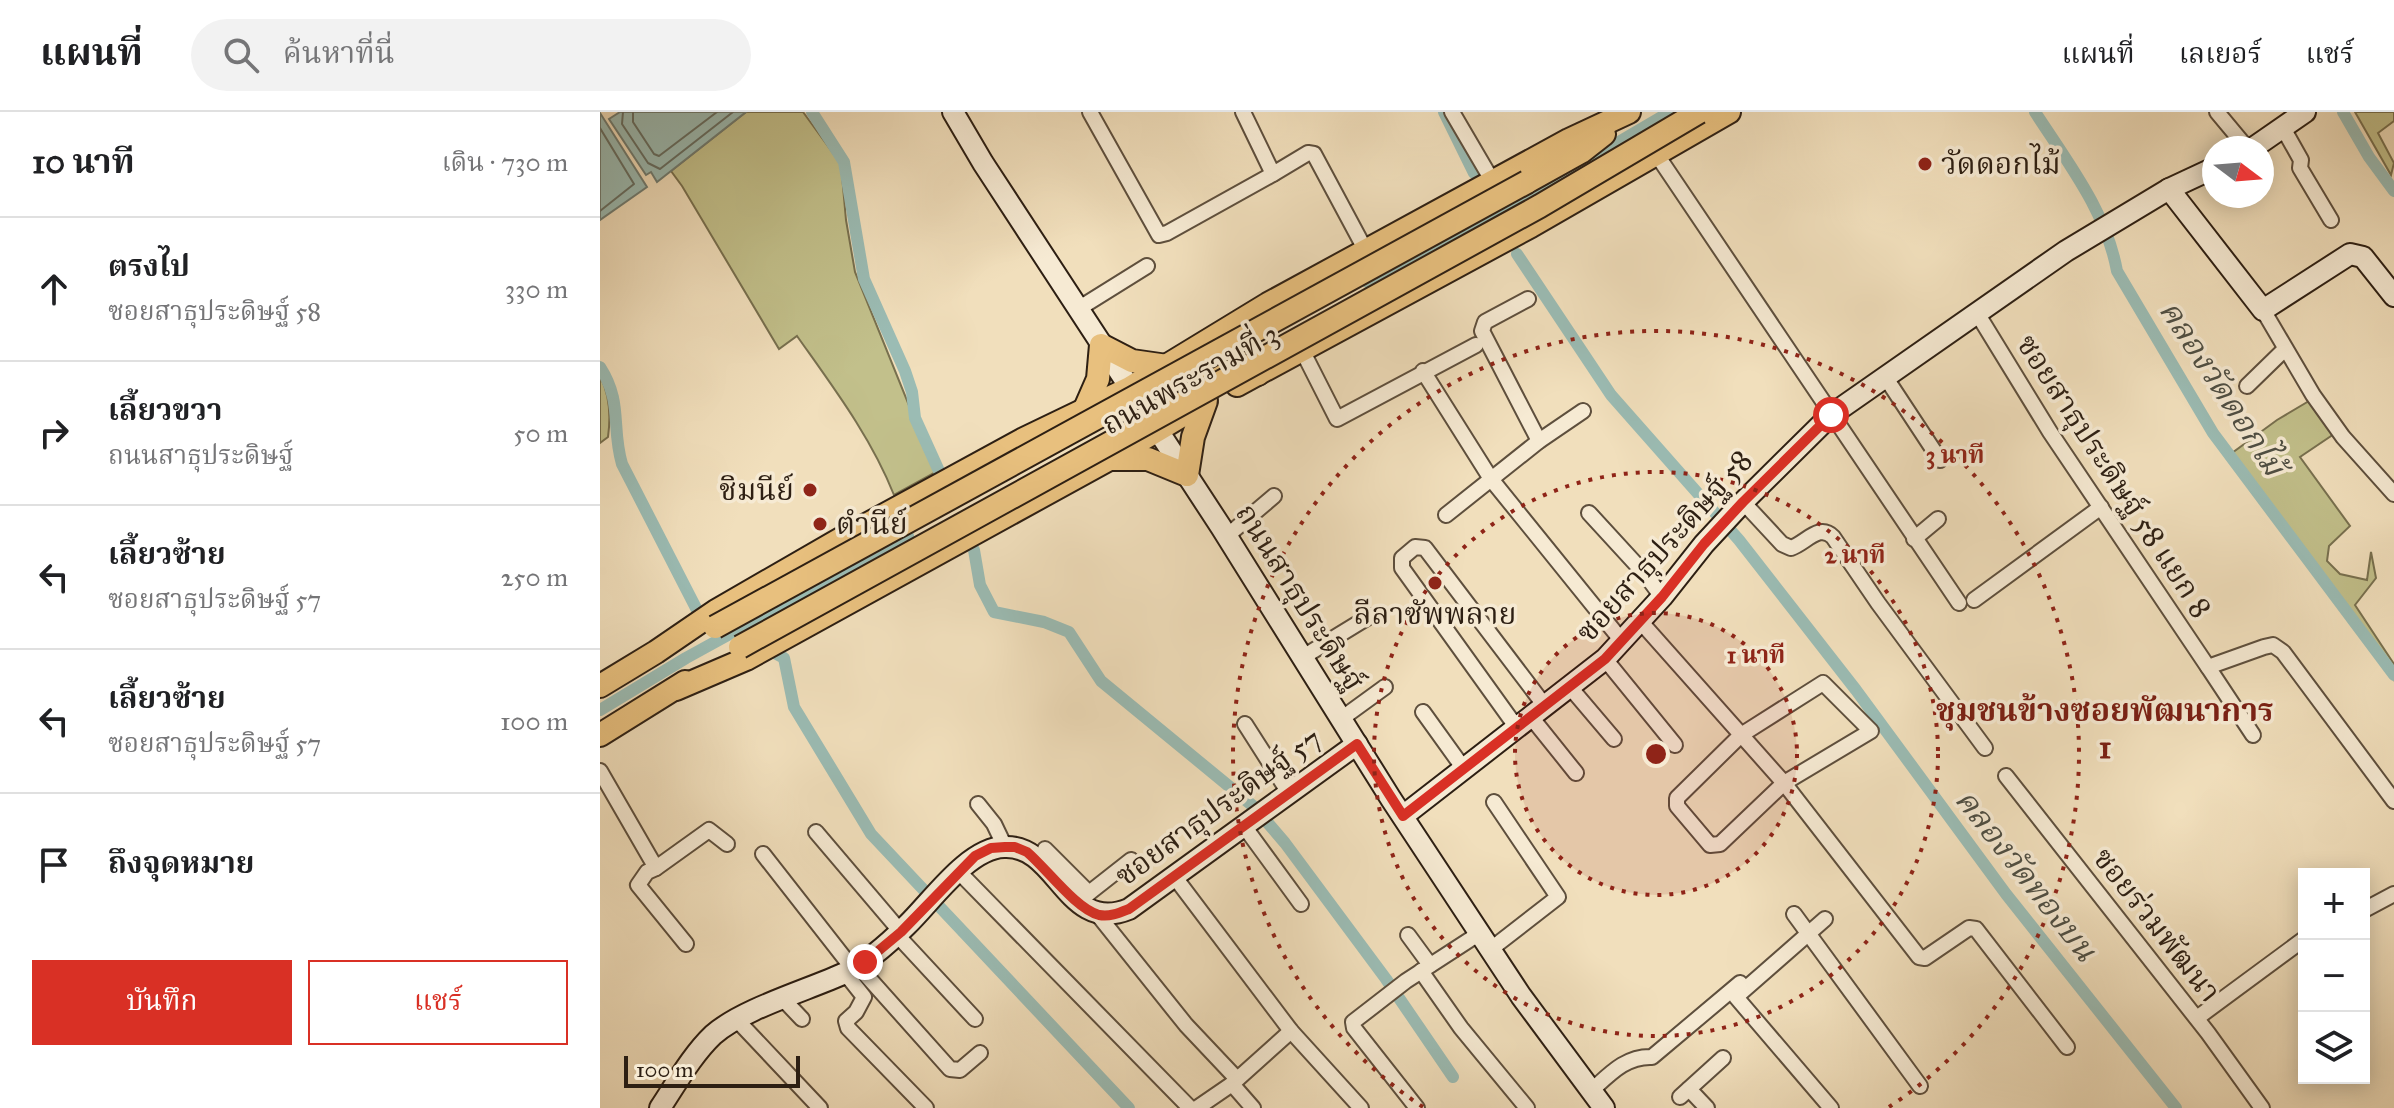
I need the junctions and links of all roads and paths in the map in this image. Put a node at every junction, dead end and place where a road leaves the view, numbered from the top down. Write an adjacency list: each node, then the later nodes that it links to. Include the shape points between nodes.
1 (953, 112): 24 (street, ถนนสาธุประดิษฐ์)
2 (1090, 112): 14 (street, via 1159,235)
3 (1243, 112): 14 (street)
4 (1452, 112): 16 (street)
5 (1699, 112): 64 (main road, ถนนพระรามที่ 3, bridge)
6 (1729, 112): 13 (main road, ถนนพระรามที่ 3)
7 (2217, 112): 11 (street)
8 (2305, 112): 10 (street)
9 (1623, 113): 16 (main road, ถนนพระรามที่ 3); 61 (main road, ถนนพระรามที่ 3, bridge, via 1581,152 1527,182)
10 (2283, 128): 12 (street); 18 (street)
11 (2239, 136)
12 (2270, 136)
13 (1657, 155): 30 (main road, ถนนพระรามที่ 3); 40 (street)
14 (1273, 174): 19 (street, via 1314,154)
15 (2202, 174): 17 (street, ซอยสาธุประดิษฐ์ 58)
16 (1493, 182): 19 (main road, ถนนพระรามที่ 3)
17 (2169, 189): 25 (street); 26 (street, ซอยสาธุประดิษฐ์ 58)
18 (2331, 220)
19 (1366, 251): 23 (main road, ถนนพระรามที่ 3)
20 (1147, 266): 24 (street)
21 (2394, 296): 25 (street, via 2363,257 2350,254)
22 (1528, 299): 43 (street, via 1485,322 1482,331)
23 (1268, 304): 30 (main road, via 1267,330 1275,345); 31 (main road, ถนนพระรามที่ 3)
24 (1078, 309): 27 (street, ถนนสาธุประดิษฐ์)
25 (2263, 310): 29 (street)
26 (1977, 313): 34 (street, ซอยสาธุประดิษฐ์ 58); 52 (street, ซอยสาธุประดิษฐ์ 58 แยก 8)
27 (1101, 345): 31 (main road, via 1132,361); 36 (street, ถนนสาธุประดิษฐ์); 38 (main road, via 1098,379)
28 (1476, 345): 32 (street)
29 (2285, 349): 35 (street); 49 (street, via 2343,437)
30 (1300, 351): 32 (street, via 1337,419); 33 (main road, ถนนพระรามที่ 3)
31 (1167, 366): 36 (main road, ถนนพระรามที่ 3)
32 (1423, 371): 48 (street)
33 (1258, 374): 36 (main road, via 1238,361 1222,359); 37 (main road, ถนนพระรามที่ 3)
34 (1886, 378): 40 (street, ซอยสาธุประดิษฐ์ 58); 46 (street)
35 (2247, 386)
36 (1135, 396): 38 (main road, ถนนพระรามที่ 3); 41 (street, ถนนสาธุประดิษฐ์); 42 (main road, via 1058,451)
37 (1206, 401): 41 (main road, ถนนพระรามที่ 3); 47 (main road)
38 (1084, 411): 42 (main road, ถนนพระรามที่ 3)
39 (1583, 411): 43 (street)
40 (1831, 415): 55 (street, ซอยสาธุประดิษฐ์ 58); 58 (street)
41 (1157, 430): 45 (main road, ถนนพระรามที่ 3); 47 (street, ถนนสาธุประดิษฐ์)
42 (1024, 439): 44 (main road, ถนนพระรามที่ 3)
43 (1539, 441): 48 (street)
44 (996, 454): 51 (main road, via 1023,463 1033,478); 61 (main road, ถนนพระรามที่ 3)
45 (1111, 458): 47 (main road, via 1148,459); 51 (main road, ถนนพระรามที่ 3)
46 (1940, 460)
47 (1187, 475): 57 (street, ถนนสาธุประดิษฐ์)
48 (1491, 479): 54 (street); 63 (street)
49 (2394, 494)
50 (1274, 496): 57 (street)
51 (1027, 503): 64 (main road, ถนนพระรามที่ 3, via 791,634)
52 (2101, 507): 58 (street, via 1966,602); 67 (street, ซอยสาธุประดิษฐ์ 58 แยก 8)
53 (1589, 513): 59 (street)
54 (1446, 515)
55 (1731, 516): 59 (street, ซอยสาธุประดิษฐ์ 58); 81 (street, via 1791,548 1828,532)
56 (1938, 519): 58 (street)
57 (1227, 536): 65 (street, ถนนสาธุประดิษฐ์)
58 (1914, 539)
59 (1662, 597): 62 (street, ซอยสาธุประดิษฐ์ 58)
60 (1370, 616): 65 (street)
61 (710, 620): 68 (main road, ถนนพระรามที่ 3)
62 (1640, 621): 63 (street, ซอยสาธุประดิษฐ์ 58); 76 (street)
63 (1622, 641): 66 (street, ซอยสาธุประดิษฐ์ 58)
64 (743, 653): 75 (main road, ถนนพระรามที่ 3, via 703,668)
65 (1303, 657): 73 (street, ถนนสาธุประดิษฐ์)
66 (1605, 659): 69 (street, ซอยสาธุประดิษฐ์ 58); 80 (street)
67 (2208, 667): 77 (street, ซอยสาธุประดิษฐ์ 58 แยก 8); 88 (street, via 2273,645 2283,652)
68 (600, 686)
69 (1569, 686): 72 (street, ซอยสาธุประดิษฐ์ 58); 78 (street)
70 (1385, 687): 73 (street)
71 (1423, 712): 82 (street)
72 (1531, 717): 72 (street, via 1402,568 1402,558 1409,552 1425,548); 82 (street, ซอยสาธุประดิษฐ์ 58); 84 (street)
73 (1341, 719): 79 (street, ถนนสาธุประดิษฐ์)
74 (1245, 724): 87 (street)
75 (600, 735)
76 (1741, 735): 86 (street); 86 (street, via 1677,798 1677,806 1710,845 1720,844); 86 (street, via 1823,683 1871,731)
77 (2253, 735)
78 (1614, 739)
79 (1357, 744): 87 (street, ซอยสาธุประดิษฐ์ 57); 91 (street, ถนนสาธุประดิษฐ์)
80 (1675, 745)
81 (1985, 748)
82 (1464, 769): 91 (street, ซอยสาธุประดิษฐ์ 58)
83 (600, 771): 99 (street)
84 (1576, 773)
85 (2006, 776): 121 (street, ซอยร่วมพัฒนา)
86 (1784, 783): 126 (street, via 1919,957 1976,929)
87 (1289, 793): 92 (street, ซอยสาธุประดิษฐ์ 57)
88 (2394, 801)
89 (1494, 802): 105 (street)
90 (978, 804): 95 (street)
91 (1403, 816): 115 (street, ถนนสาธุประดิษฐ์)
92 (1244, 826): 101 (street, ซอยสาธุประดิษฐ์ 57); 106 (street)
93 (816, 832): 111 (street)
94 (727, 844): 99 (street, via 709,830)
95 (1005, 847): 100 (street, via 975,856); 104 (street, ซอยสาธุประดิษฐ์ 57, via 1027,852)
96 (1045, 849): 104 (street)
97 (763, 854): 119 (street)
98 (1131, 860): 104 (street)
99 (656, 868): 116 (street, via 638,885)
100 (959, 872): 111 (street); 135 (street)
101 (1174, 876): 109 (street, ซอยสาธุประดิษฐ์ 57, via 1129,909); 125 (street)
102 (1571, 888): 105 (street)
103 (2394, 894): 107 (street)
104 (1083, 897): 109 (street, ซอยสาธุประดิษฐ์ 57)
105 (1558, 897): 115 (street)
106 (1301, 904)
107 (2370, 907)
108 (1794, 914): 112 (street)
109 (1098, 915): 129 (street)
110 (1825, 919): 112 (street)
111 (899, 933): 119 (street); 124 (street)
112 (1809, 933): 130 (street); 143 (street, via 1736,997)
113 (1408, 935): 118 (street)
114 (2303, 940): 121 (street)
115 (1485, 941): 118 (street); 131 (street, ถนนสาธุประดิษฐ์)
116 (686, 944)
117 (1767, 959): 131 (street, via 1652,1057 1621,1065)
118 (1425, 968): 139 (street, via 1356,1018 1354,1028); 140 (street, via 1461,1028)
119 (852, 969): 120 (street); 127 (street, via 950,1069 960,1070); 134 (street, via 864,997 846,1021 848,1028)
120 (783, 999): 122 (street); 123 (street)
121 (2197, 1018): 144 (street, ซอยร่วมพัฒนา)
122 (736, 1019): 132 (street, via 701,1048); 133 (street)
123 (802, 1019)
124 (975, 1019)
125 (1291, 1031): 129 (street); 138 (street)
126 (2067, 1047)
127 (980, 1053)
128 (1723, 1058): 142 (street, via 1684,1093)
129 (1235, 1082): 136 (street); 137 (street)
130 (1920, 1086)
131 (1590, 1092): 141 (street, ถนนสาธุประดิษฐ์)
132 (660, 1108)
133 (820, 1108)
134 (926, 1108)
135 (1190, 1108)
136 (1197, 1108)
137 (1253, 1108)
138 (1361, 1108)
139 (1417, 1108)
140 (1527, 1108)
141 (1604, 1108)
142 (1707, 1108)
143 (1831, 1108)
144 (2262, 1108)

